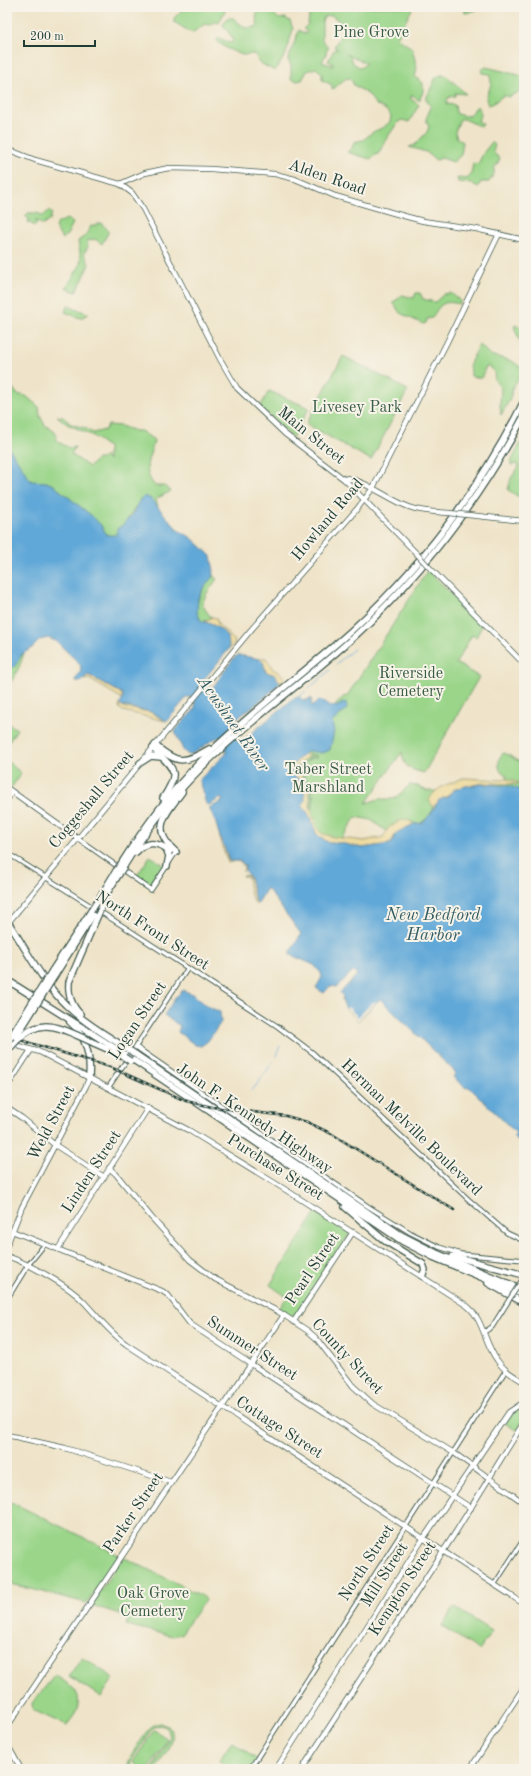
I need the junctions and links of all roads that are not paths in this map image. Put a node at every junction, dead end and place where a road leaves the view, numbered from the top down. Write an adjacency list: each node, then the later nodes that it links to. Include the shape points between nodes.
1 (7, 149): 2 (main road, via 35,160)
2 (120, 184): 3 (main road, Alden Road, via 146,173 169,168 267,173 292,178 332,196 404,216); 7 (main road, Main Street, via 131,192 143,209 235,386 285,434)
3 (499, 234): 4 (main road, Alden Road); 8 (main road, Howland Road, via 452,333)
4 (524, 240)
5 (524, 401): 13 (highway, via 474,487 432,544 382,600 321,657)
6 (524, 416): 16 (highway, via 481,488 440,544 385,607)
7 (344, 480): 8 (main road, via 351,479); 9 (main road, Main Street)
8 (372, 488): 9 (main road, Howland Road); 10 (main road, bridge, via 410,508)
9 (364, 500): 11 (main road, Main Street, bridge); 12 (main road, Howland Road)
10 (524, 521)
11 (524, 664)
12 (198, 693): 14 (main road, Coggeshall Street)
13 (220, 742): 14 (highway, via 196,756 182,760 170,757); 21 (highway, via 182,780)
14 (154, 746): 15 (highway); 17 (main road, Coggeshall Street)
15 (166, 760): 17 (highway, via 152,756); 21 (highway, via 172,770 172,783)
16 (207, 762): 24 (highway, via 164,819 163,838); 26 (highway, via 163,809)
17 (140, 763): 22 (main road, Coggeshall Street)
18 (7, 788): 19 (main road)
19 (12, 792): 20 (main road); 22 (main road)
20 (7, 800)
21 (139, 835): 26 (highway)
22 (77, 838): 27 (street, via 151,890); 29 (main road, Coggeshall Street)
23 (164, 847): 24 (highway); 26 (highway, via 154,843 145,844); 27 (highway, via 169,855)
24 (176, 852): 27 (street)
25 (7, 853): 29 (street, North Front Street)
26 (122, 865): 28 (highway, bridge)
27 (167, 866)
28 (118, 872): 30 (highway); 30 (highway)
29 (45, 877): 32 (main road, Coggeshall Street); 33 (street, North Front Street)
30 (100, 904): 31 (highway, bridge)
31 (94, 913): 34 (highway); 37 (highway, via 69,986 74,1007)
32 (7, 922): 37 (highway, John F. Kennedy Highway, via 59,997)
33 (188, 968): 38 (street, North Front Street); 40 (street, Logan Street)
34 (54, 973): 39 (highway, bridge); 42 (highway, bridge)
35 (7, 980): 36 (highway, John F. Kennedy Highway)
36 (51, 1007): 43 (highway, John F. Kennedy Highway); 45 (highway, via 72,1024 83,1039 88,1053)
37 (95, 1027): 43 (highway, John F. Kennedy Highway)
38 (283, 1031): 56 (street, Herman Melville Boulevard, via 324,1062 507,1233)
39 (7, 1043): 41 (main road, Purchase Street)
40 (136, 1047): 47 (street, Logan Street); 62 (street, via 369,1207 415,1235 459,1254)
41 (31, 1050): 45 (main road, Purchase Street); 46 (main road)
42 (7, 1051): 43 (highway, bridge, via 25,1032 42,1026 58,1028)
43 (126, 1054): 44 (highway, John F. Kennedy Highway, bridge); 44 (highway, bridge)
44 (132, 1058): 53 (highway, John F. Kennedy Highway); 59 (highway, John F. Kennedy Highway)
45 (88, 1078): 47 (main road, Purchase Street); 50 (main road, Weld Street)
46 (7, 1087)
47 (108, 1088): 49 (main road, Purchase Street)
48 (7, 1108): 50 (main road)
49 (148, 1108): 51 (main road, Linden Street); 55 (main road, Purchase Street, via 225,1152)
50 (55, 1145): 52 (main road); 54 (main road, Weld Street)
51 (110, 1168): 52 (main road, Linden Street); 71 (main road, County Street, via 190,1260 215,1279)
52 (104, 1177): 60 (main road, Linden Street)
53 (323, 1189): 64 (highway, John F. Kennedy Highway, via 402,1241); 65 (highway, via 382,1238 422,1263 425,1269)
54 (12, 1231): 57 (main road, Summer Street); 58 (main road, Weld Street)
55 (353, 1232): 65 (main road, Purchase Street); 72 (main road, Pearl Street)
56 (524, 1240)
57 (45, 1244): 60 (main road, Summer Street); 63 (street)
58 (7, 1246)
59 (424, 1247): 66 (highway); 67 (highway, John F. Kennedy Highway)
60 (58, 1249): 74 (main road, Summer Street, via 162,1291 168,1295 189,1323)
61 (7, 1256): 63 (main road, Cottage Street)
62 (524, 1260)
63 (28, 1265): 69 (street); 78 (main road, Cottage Street, via 79,1298 123,1342)
64 (459, 1268): 68 (highway, John F. Kennedy Highway); 70 (highway)
65 (422, 1276): 73 (main road, Purchase Street, via 471,1309)
66 (523, 1278): 73 (street, bridge, via 491,1328)
67 (524, 1290)
68 (524, 1295)
69 (7, 1299)
70 (524, 1303)
71 (284, 1315): 72 (main road, County Street); 74 (main road, Parker Street)
72 (294, 1321): 81 (main road, County Street, via 316,1338 351,1384 368,1401)
73 (484, 1332): 75 (main road, Purchase Street, via 495,1358)
74 (251, 1363): 78 (main road, Parker Street); 85 (main road, Summer Street)
75 (506, 1370): 76 (main road, Purchase Street); 81 (street, North Street)
76 (524, 1382)
77 (524, 1402): 82 (main road, Mill Street, via 509,1412)
78 (222, 1406): 84 (main road, Parker Street); 89 (main road, Cottage Street)
79 (524, 1422): 83 (main road, Kempton Street)
80 (7, 1434): 84 (main road, via 65,1448)
81 (452, 1452): 82 (main road, County Street); 85 (street, North Street)
82 (473, 1466): 83 (main road, County Street); 86 (main road, Mill Street)
83 (490, 1478): 87 (main road, County Street); 88 (main road, Kempton Street)
84 (170, 1482): 96 (main road, Parker Street)
85 (432, 1483): 86 (main road, Summer Street); 89 (street, North Street)
86 (452, 1496): 88 (main road, Summer Street); 90 (main road, Mill Street)
87 (524, 1503)
88 (471, 1508): 92 (main road, Kempton Street)
89 (404, 1527): 90 (main road, Cottage Street); 99 (street, North Street)
90 (423, 1539): 92 (main road, Cottage Street); 100 (main road, Mill Street)
91 (524, 1539): 93 (street)
92 (443, 1552): 93 (main road, Cottage Street); 101 (main road, Kempton Street)
93 (494, 1585): 94 (main road, Cottage Street)
94 (524, 1604)
95 (524, 1687): 102 (main road)
96 (7, 1727)
97 (7, 1744): 98 (main road)
98 (21, 1769)
99 (250, 1769)
100 (276, 1769)
101 (302, 1769)
102 (470, 1769)

